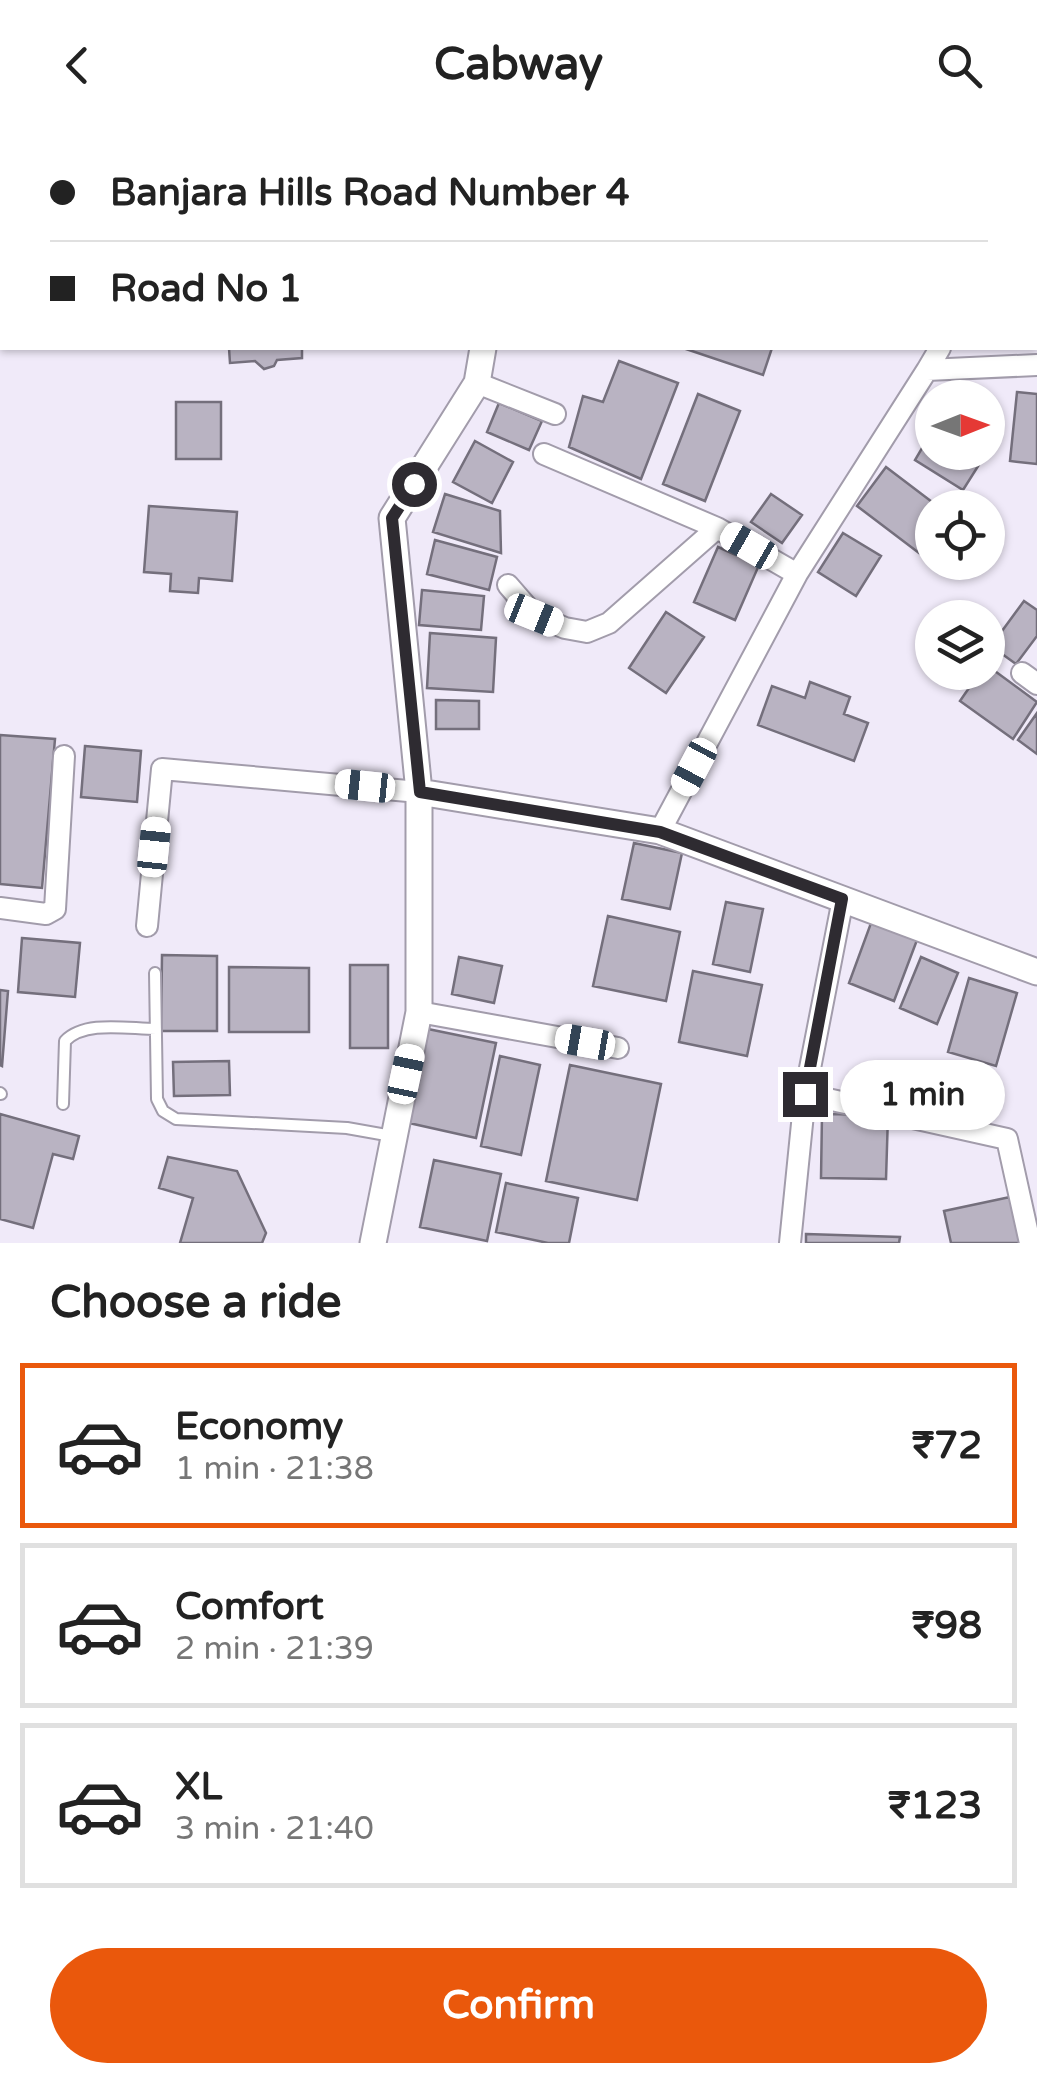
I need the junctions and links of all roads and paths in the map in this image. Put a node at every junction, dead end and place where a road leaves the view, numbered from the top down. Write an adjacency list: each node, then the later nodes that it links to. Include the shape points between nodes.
1 (483, 350): 5 (street)
2 (939, 350): 4 (street)
3 (1037, 365): 4 (street)
4 (928, 370): 9 (street)
5 (477, 383): 6 (street); 12 (street, via 392,518)
6 (554, 414)
7 (544, 454): 8 (street)
8 (718, 528): 9 (street); 10 (street, via 609,623 587,632 534,615)
9 (797, 574): 13 (street)
10 (508, 584)
11 (64, 756): 15 (street, via 55,910)
12 (420, 792): 13 (street); 16 (street, via 162,769); 19 (street)
13 (660, 832): 14 (street)
14 (842, 899): 17 (street); 22 (street)
15 (0, 908)
16 (147, 926)
17 (1037, 972)
18 (155, 973): 20 (lane)
19 (419, 1012): 21 (street); 24 (street)
20 (156, 1029): 23 (lane, via 72,1034 65,1041); 24 (lane, via 157,1099 176,1119)
21 (618, 1048)
22 (805, 1094): 26 (street); 27 (street, via 1007,1139)
23 (63, 1104)
24 (392, 1136): 25 (street)
25 (373, 1243)
26 (790, 1243)
27 (1030, 1243)

